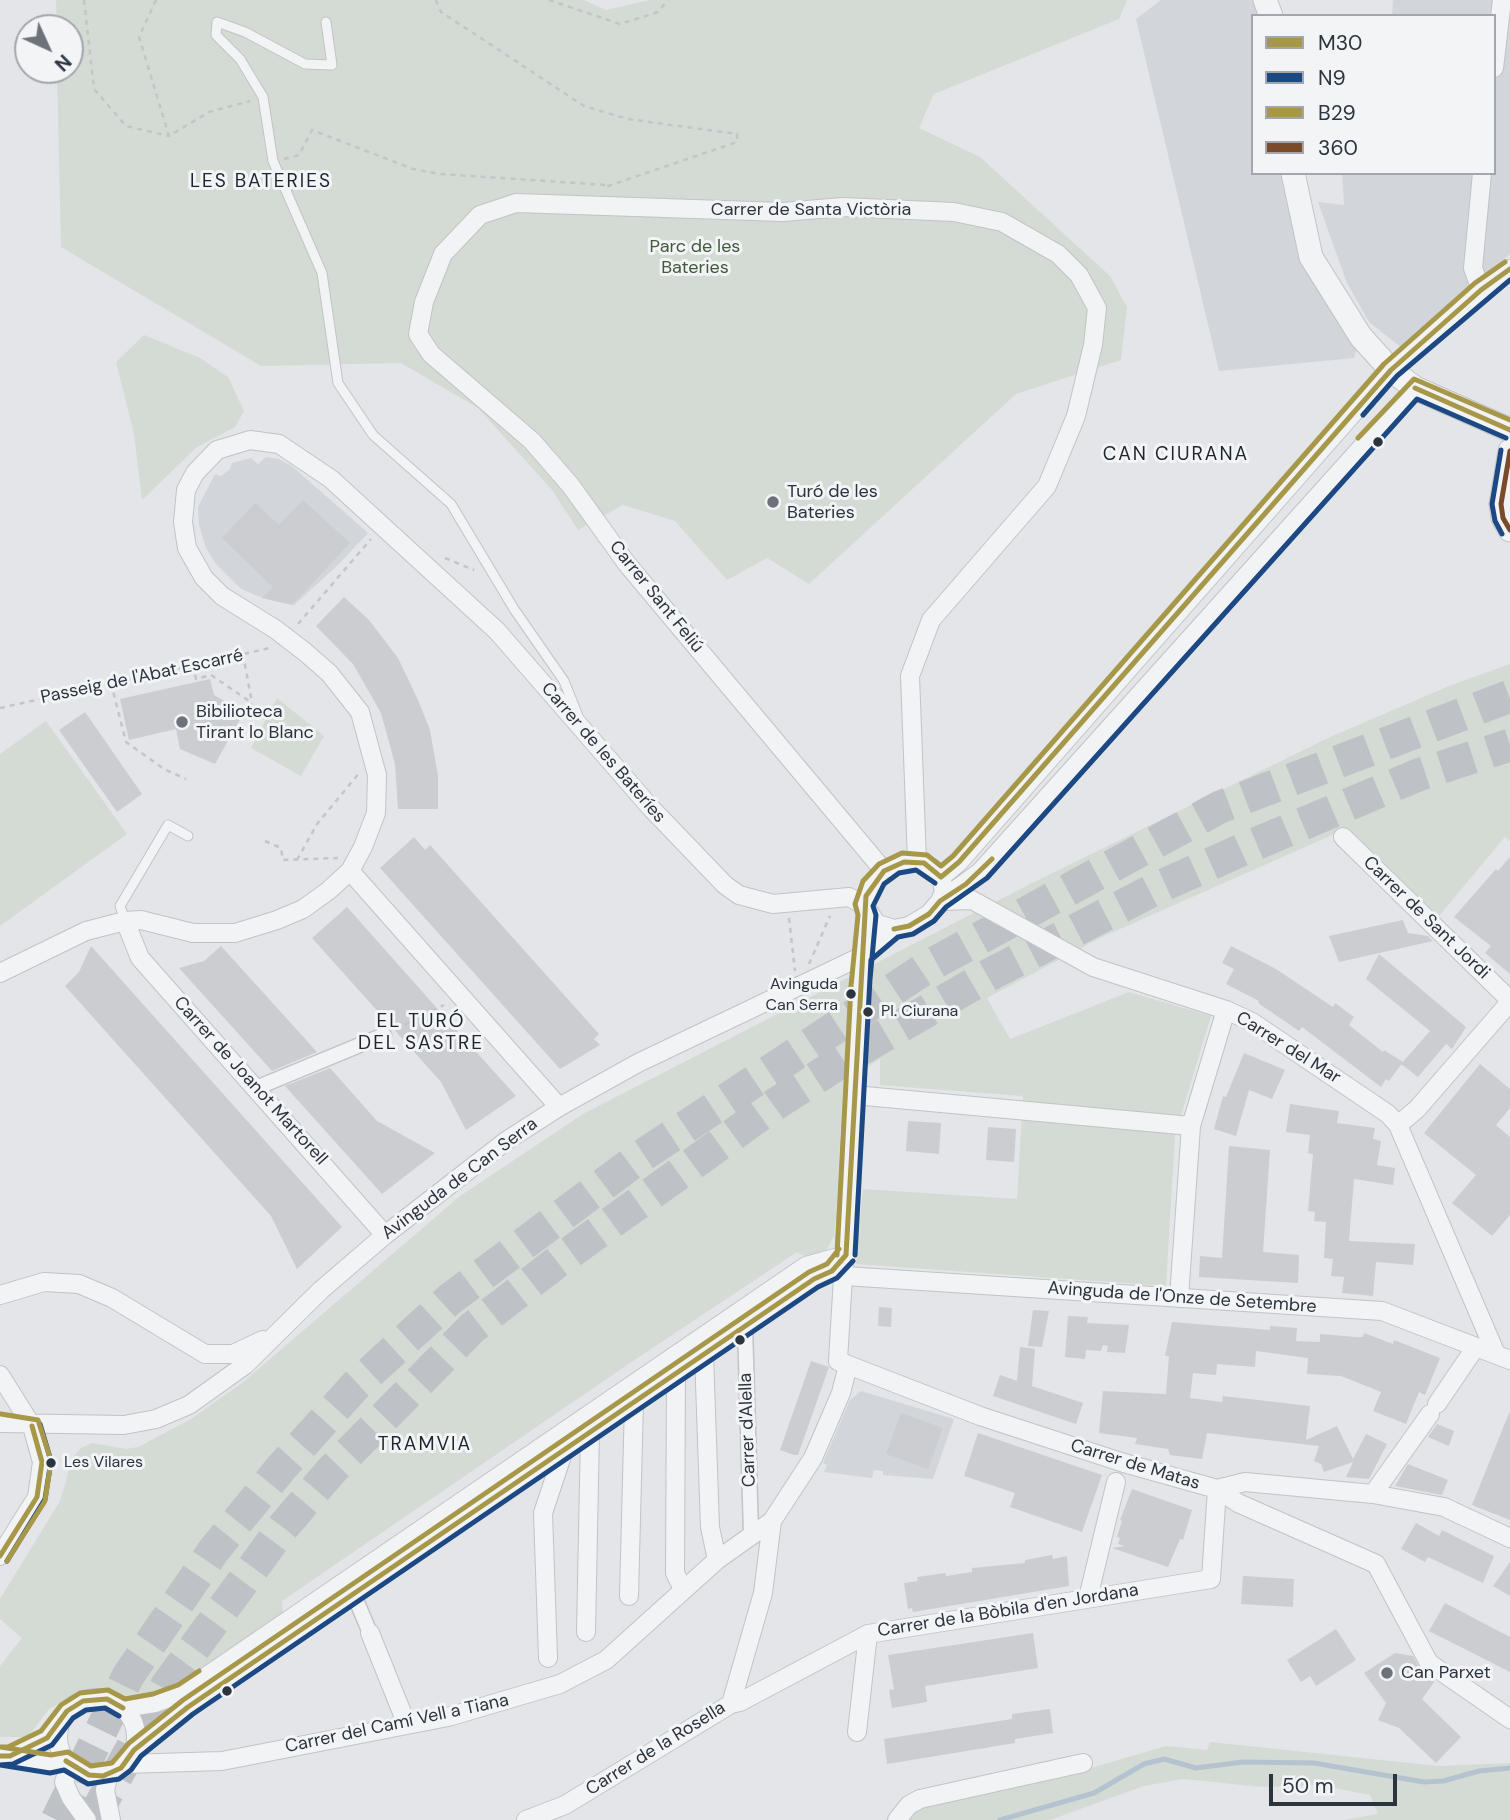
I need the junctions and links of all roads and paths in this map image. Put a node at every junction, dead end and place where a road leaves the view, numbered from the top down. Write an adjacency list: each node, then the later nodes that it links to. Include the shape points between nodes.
1 (84, 0): 10 (path, via 94,89 126,126)
2 (156, 0): 10 (path, via 139,37)
3 (436, 0): 14 (path, via 440,12 584,106 628,119 737,134 737,142)
4 (549, 0): 5 (path, via 620,24 658,12)
5 (668, 0)
6 (1502, 0): 8 (street)
7 (326, 22): 9 (lane, via 332,65 305,64 217,22 216,36 240,59)
8 (1496, 51)
9 (263, 97): 10 (path, via 209,112); 11 (lane)
10 (169, 136)
11 (273, 161): 14 (path, via 299,155 312,130 413,169); 33 (lane, via 322,274 338,383 373,435 451,503 514,609 564,681)
12 (1293, 175): 19 (street, via 1311,257 1361,337)
13 (1482, 175): 17 (street, via 1474,268)
14 (607, 185): 15 (path)
15 (589, 205): 18 (street, Carrer de Santa Victòria, via 516,203 480,215 443,254 424,302); 40 (street, Carrer de Santa Victòria, via 783,212 843,206 954,212 1002,222 1058,254 1079,275 1097,309 1076,416 1047,486 931,620 910,676)
16 (1510, 269): 17 (street)
17 (1481, 290): 19 (street)
18 (418, 334): 42 (street, Carrer Sant Feliú, via 431,354 532,441 662,606)
19 (1391, 370): 20 (street); 43 (street, via 959,862)
20 (1415, 388): 21 (street); 45 (street, via 980,872)
21 (1510, 430)
22 (1510, 451): 23 (street, via 1501,504)
23 (1510, 530)
24 (371, 538): 25 (path)
25 (303, 619)
26 (279, 646): 27 (path, Passeig de l'Abat Escarré)
27 (243, 654): 28 (path, Passeig de l'Abat Escarré); 30 (path)
28 (193, 665): 29 (path, Passeig de l'Abat Escarré); 30 (path, via 196,679 211,675)
29 (111, 683): 31 (path, Passeig de l'Abat Escarré); 35 (path, via 126,742)
30 (252, 703): 32 (path)
31 (0, 708)
32 (246, 718)
33 (586, 734): 34 (street, Carrer de les Bateríes, via 496,631 331,479 279,444 250,440 217,450 186,490 183,522 187,548 204,578 222,596 275,629 329,673 360,712); 46 (street, Carrer de les Bateríes, via 725,886 754,901)
34 (374, 761): 39 (path, via 337,796); 41 (street, Carrer de les Bateríes, via 376,813)
35 (186, 779)
36 (188, 836): 48 (lane, via 168,825 120,906)
37 (1343, 837): 55 (street, Carrer de Sant Jordi)
38 (265, 841): 39 (path, via 281,848 283,860)
39 (297, 860): 41 (path)
40 (917, 861): 42 (street); 43 (street)
41 (354, 864): 48 (street, via 303,909 235,933 193,933 141,920); 54 (street)
42 (884, 871): 47 (street, via 870,886)
43 (941, 877): 45 (street, via 944,891)
44 (832, 899): 46 (street, Carrer de les Bateríes); 47 (street, Carrer de les Bateríes, via 849,897); 52 (path, via 832,910 808,961 810,966 821,960)
45 (940, 901): 49 (street, via 919,921); 56 (street, Carrer del Mar, via 972,900 1093,967)
46 (786, 905): 53 (path)
47 (866, 910): 49 (street, via 877,924); 50 (street)
48 (125, 921): 51 (street, via 86,931); 58 (street, Carrer de Joanot Martorell, via 140,958)
49 (894, 929): 50 (street, Avinguda de Can Serra)
50 (862, 956): 52 (street, Avinguda de Can Serra); 59 (street)
51 (0, 973)
52 (826, 973): 53 (street, Avinguda de Can Serra)
53 (799, 986): 60 (street, Avinguda de Can Serra, via 638,1063)
54 (460, 997): 57 (path); 60 (street)
55 (1510, 1001): 61 (street)
56 (1226, 1010): 61 (street, Carrer del Mar, via 1252,1022); 62 (street)
57 (384, 1035): 58 (street)
58 (256, 1088): 63 (street, Carrer de Joanot Martorell)
59 (854, 1095): 62 (street); 64 (street)
60 (559, 1107): 63 (street, Avinguda de Can Serra, via 485,1155)
61 (1398, 1125): 73 (street, Carrer del Mar)
62 (1191, 1126): 67 (street)
63 (385, 1234): 69 (street, Avinguda de Can Serra)
64 (846, 1255): 65 (street); 68 (street, via 832,1271); 100 (street, via 806,1266 183,1693)
65 (845, 1276): 67 (street, Avinguda de l'Onze de Setembre); 74 (street, via 838,1362)
66 (0, 1295): 71 (street, via 44,1282 79,1284 112,1298)
67 (1179, 1298): 70 (street, Avinguda de l'Onze de Setembre, via 1382,1311)
68 (744, 1326): 72 (street); 87 (street, Carrer d'Alella)
69 (278, 1332): 71 (street, via 233,1354); 77 (street, Avinguda de Can Serra, via 245,1365)
70 (1475, 1348): 73 (street, Avinguda de l'Onze de Setembre); 85 (street)
71 (205, 1354): 77 (street, via 213,1374)
72 (704, 1354): 75 (street); 90 (street, via 709,1527)
73 (1503, 1357)
74 (848, 1365): 84 (street, Carrer de Matas, via 980,1416); 86 (street, Carrer del Camí Vell a Tiana, via 813,1458)
75 (676, 1373): 78 (street); 91 (street, via 675,1573)
76 (0, 1374): 80 (street)
77 (205, 1394): 80 (street, Avinguda de Can Serra, via 173,1413 139,1423)
78 (634, 1402): 81 (street); 93 (street)
79 (0, 1423): 80 (street, Avinguda de Can Serra)
80 (32, 1426): 89 (street, via 42,1462 37,1497)
81 (590, 1433): 82 (street); 95 (street)
82 (564, 1450): 92 (street); 98 (street, via 543,1513)
83 (1116, 1482): 94 (street)
84 (1217, 1489): 85 (street, Carrer de Matas, via 1245,1482); 94 (street, Carrer de la Bòbila d'en Jordana, via 1211,1579); 101 (street, via 1238,1503 1376,1564 1429,1663)
85 (1373, 1494): 88 (street, Carrer de Matas, via 1444,1507)
86 (772, 1521): 87 (street, Carrer del Camí Vell a Tiana); 99 (street, Carrer de la Rosella, via 763,1593)
87 (751, 1534): 90 (street, Carrer del Camí Vell a Tiana)
88 (1510, 1538)
89 (0, 1556)
90 (717, 1560): 91 (street, Carrer del Camí Vell a Tiana)
91 (683, 1589): 103 (street, Carrer del Camí Vell a Tiana, via 606,1660 560,1684 500,1704)
92 (354, 1595): 96 (street); 106 (street, via 188,1707)
93 (629, 1596)
94 (1088, 1598): 97 (street, Carrer de la Bòbila d'en Jordana)
95 (586, 1632)
96 (370, 1633): 103 (street)
97 (868, 1634): 99 (street, Carrer de la Bòbila d'en Jordana); 104 (street)
98 (548, 1658)
99 (731, 1704): 112 (street, Carrer de la Rosella, via 565,1805)
100 (123, 1708): 102 (street, via 107,1699 89,1699 72,1707); 106 (street, via 135,1727)
101 (1510, 1719)
102 (61, 1722): 105 (street, via 47,1738); 107 (street, via 58,1742)
103 (407, 1725): 106 (street, Carrer del Camí Vell a Tiana, via 222,1761)
104 (857, 1732)
105 (5, 1756): 107 (street)
106 (129, 1757): 109 (street)
107 (68, 1763): 109 (street, via 89,1775); 110 (street, via 64,1782)
108 (1083, 1763): 113 (street, via 920,1799)
109 (110, 1774): 111 (street, via 105,1790)
110 (87, 1820)
111 (111, 1820)
112 (526, 1820)
113 (897, 1820)

